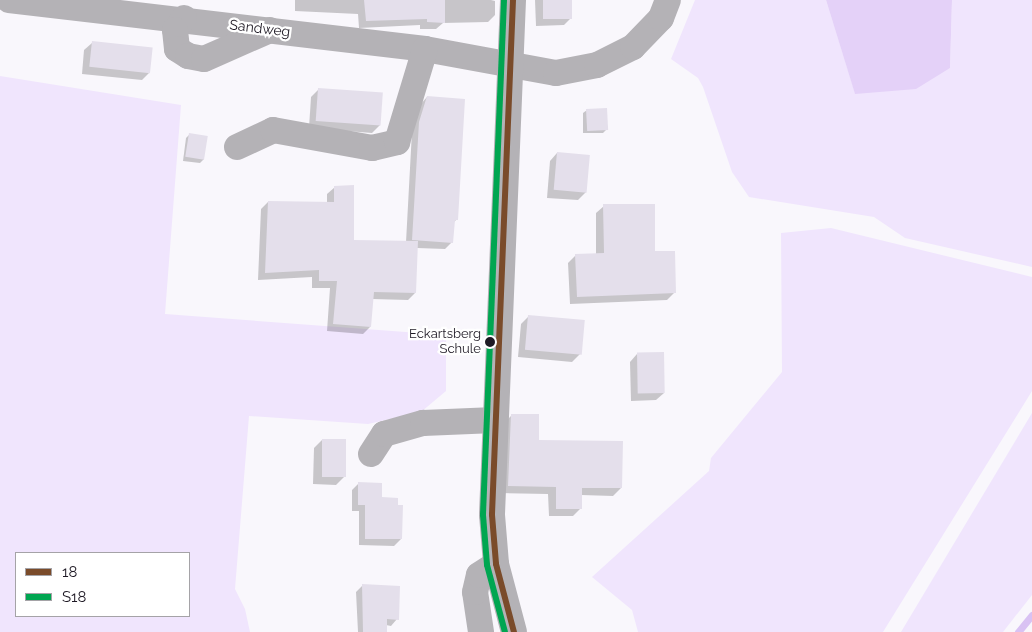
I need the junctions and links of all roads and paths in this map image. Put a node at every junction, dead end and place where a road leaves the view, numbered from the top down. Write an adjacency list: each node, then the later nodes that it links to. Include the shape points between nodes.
1 (9, 0): 4 (street, Sandweg, via 76,10)
2 (513, 0): 7 (street)
3 (668, 0): 7 (street, Sandweg, via 660,18 633,47 598,65 556,74)
4 (184, 18): 5 (street, Sandweg); 5 (street, via 175,30 177,50 204,59)
5 (270, 30): 6 (street, Sandweg)
6 (425, 49): 7 (street, Sandweg); 8 (street, via 397,142 372,148 273,130)
7 (511, 63): 9 (street)
8 (237, 147)
9 (495, 420): 10 (street, via 423,423 384,434); 11 (street, via 492,515)
10 (371, 454)
11 (496, 564): 12 (street, via 479,575 475,592); 13 (street)
12 (481, 632)
13 (514, 632)

